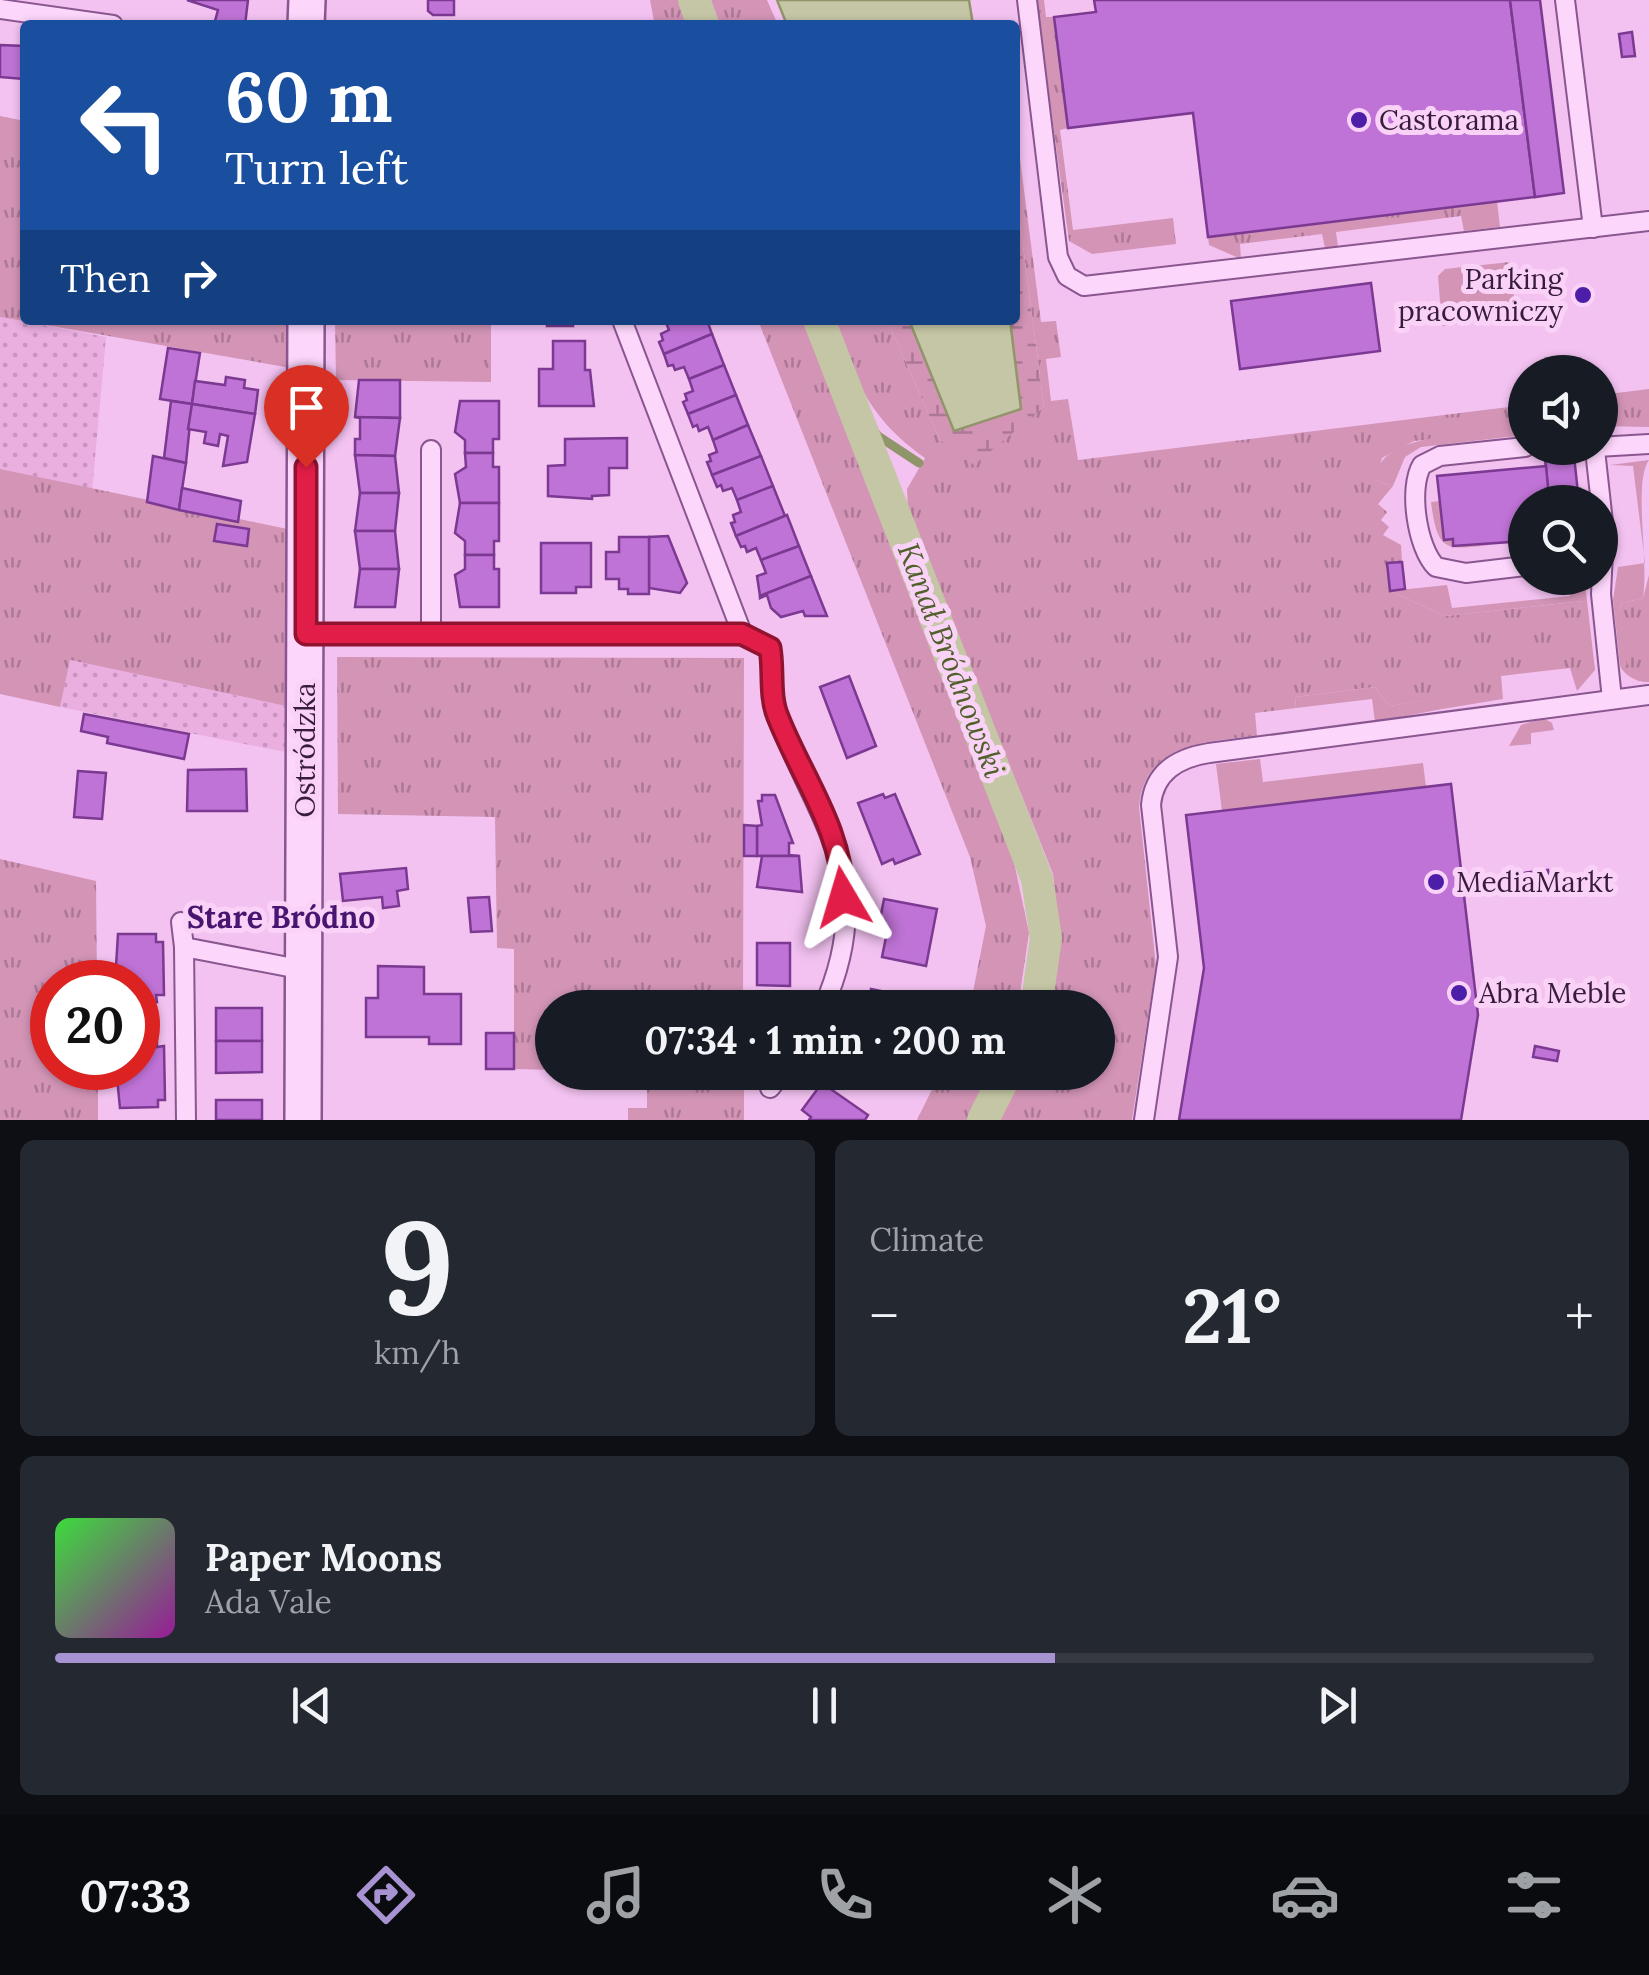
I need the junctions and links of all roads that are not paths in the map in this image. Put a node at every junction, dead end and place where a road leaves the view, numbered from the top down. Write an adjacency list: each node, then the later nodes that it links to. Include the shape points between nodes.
1 (1027, 0): 6 (lane, via 1058,257 1067,276 1084,286)
2 (1566, 0): 6 (lane)
3 (0, 9): 4 (lane)
4 (78, 20)
5 (1649, 221): 6 (lane)
6 (1593, 228)
7 (306, 325): 15 (street, Ostródzka)
8 (624, 325): 17 (lane)
9 (1649, 444): 10 (lane)
10 (1618, 446)
11 (1508, 448): 13 (lane, via 1436,457 1422,464 1416,484 1424,548 1436,566 1466,573)
12 (431, 450): 16 (lane)
13 (1508, 568)
14 (1601, 595): 19 (lane)
15 (306, 634): 16 (lane); 22 (street, Ostródzka)
16 (431, 634): 17 (lane)
17 (742, 634): 23 (lane, via 770,648 776,714 843,864 838,971)
18 (1649, 695): 19 (lane)
19 (1612, 699): 26 (lane, via 1199,755 1166,770 1151,805 1168,969)
20 (180, 922): 21 (lane)
21 (184, 947): 22 (lane); 24 (lane)
22 (304, 970): 25 (street, Ostródzka)
23 (830, 990)
24 (186, 1120)
25 (303, 1120)
26 (1144, 1120)

